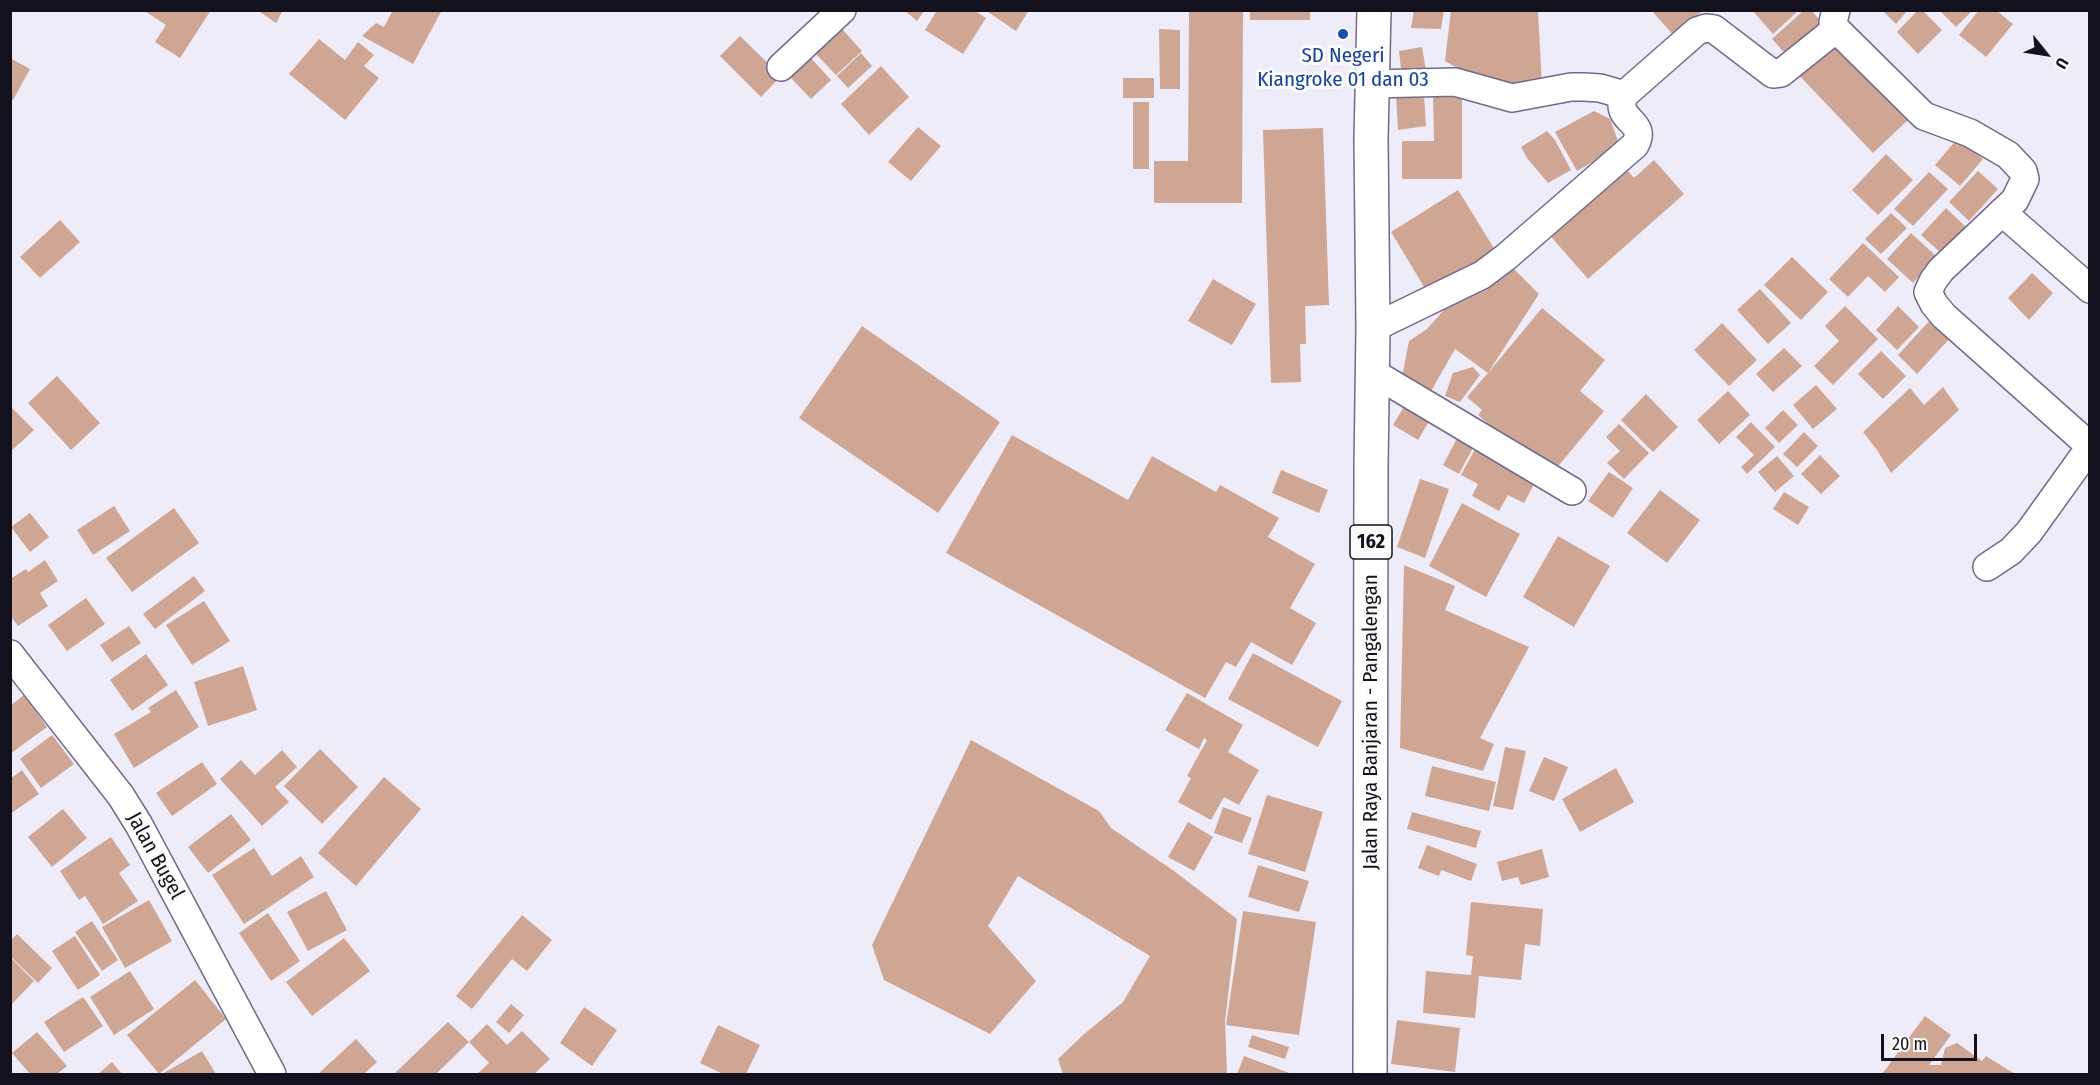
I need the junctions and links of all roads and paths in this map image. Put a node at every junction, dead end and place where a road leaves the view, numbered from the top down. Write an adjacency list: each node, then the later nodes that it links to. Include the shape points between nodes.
1 (842, 10): 4 (street)
2 (1374, 10): 5 (main road, Jalan Raya Banjaran - Pangalengan / 162)
3 (1836, 20): 6 (street, via 1781,73 1773,74 1714,29 1697,31); 7 (street, via 1924,116 1970,133 2008,155 2023,171 2025,179 2015,200)
4 (781, 68)
5 (1372, 84): 6 (street, via 1455,82 1512,98 1571,87 1600,88); 9 (main road, Jalan Raya Banjaran - Pangalengan / 162)
6 (1624, 95): 9 (street, via 1622,110 1638,129 1635,145 1482,275)
7 (2002, 212): 8 (street); 11 (street, via 1941,270 1928,292 1944,316)
8 (2090, 290)
9 (1373, 328): 10 (main road, Jalan Raya Banjaran - Pangalengan / 162)
10 (1372, 372): 12 (street); 16 (main road, Jalan Raya Banjaran - Pangalengan / 162)
11 (2090, 446): 13 (street, via 2030,532)
12 (1572, 491)
13 (1988, 567)
14 (10, 654): 15 (street, Jalan Bugel, via 121,796)
15 (272, 1074)
16 (1370, 1074)

